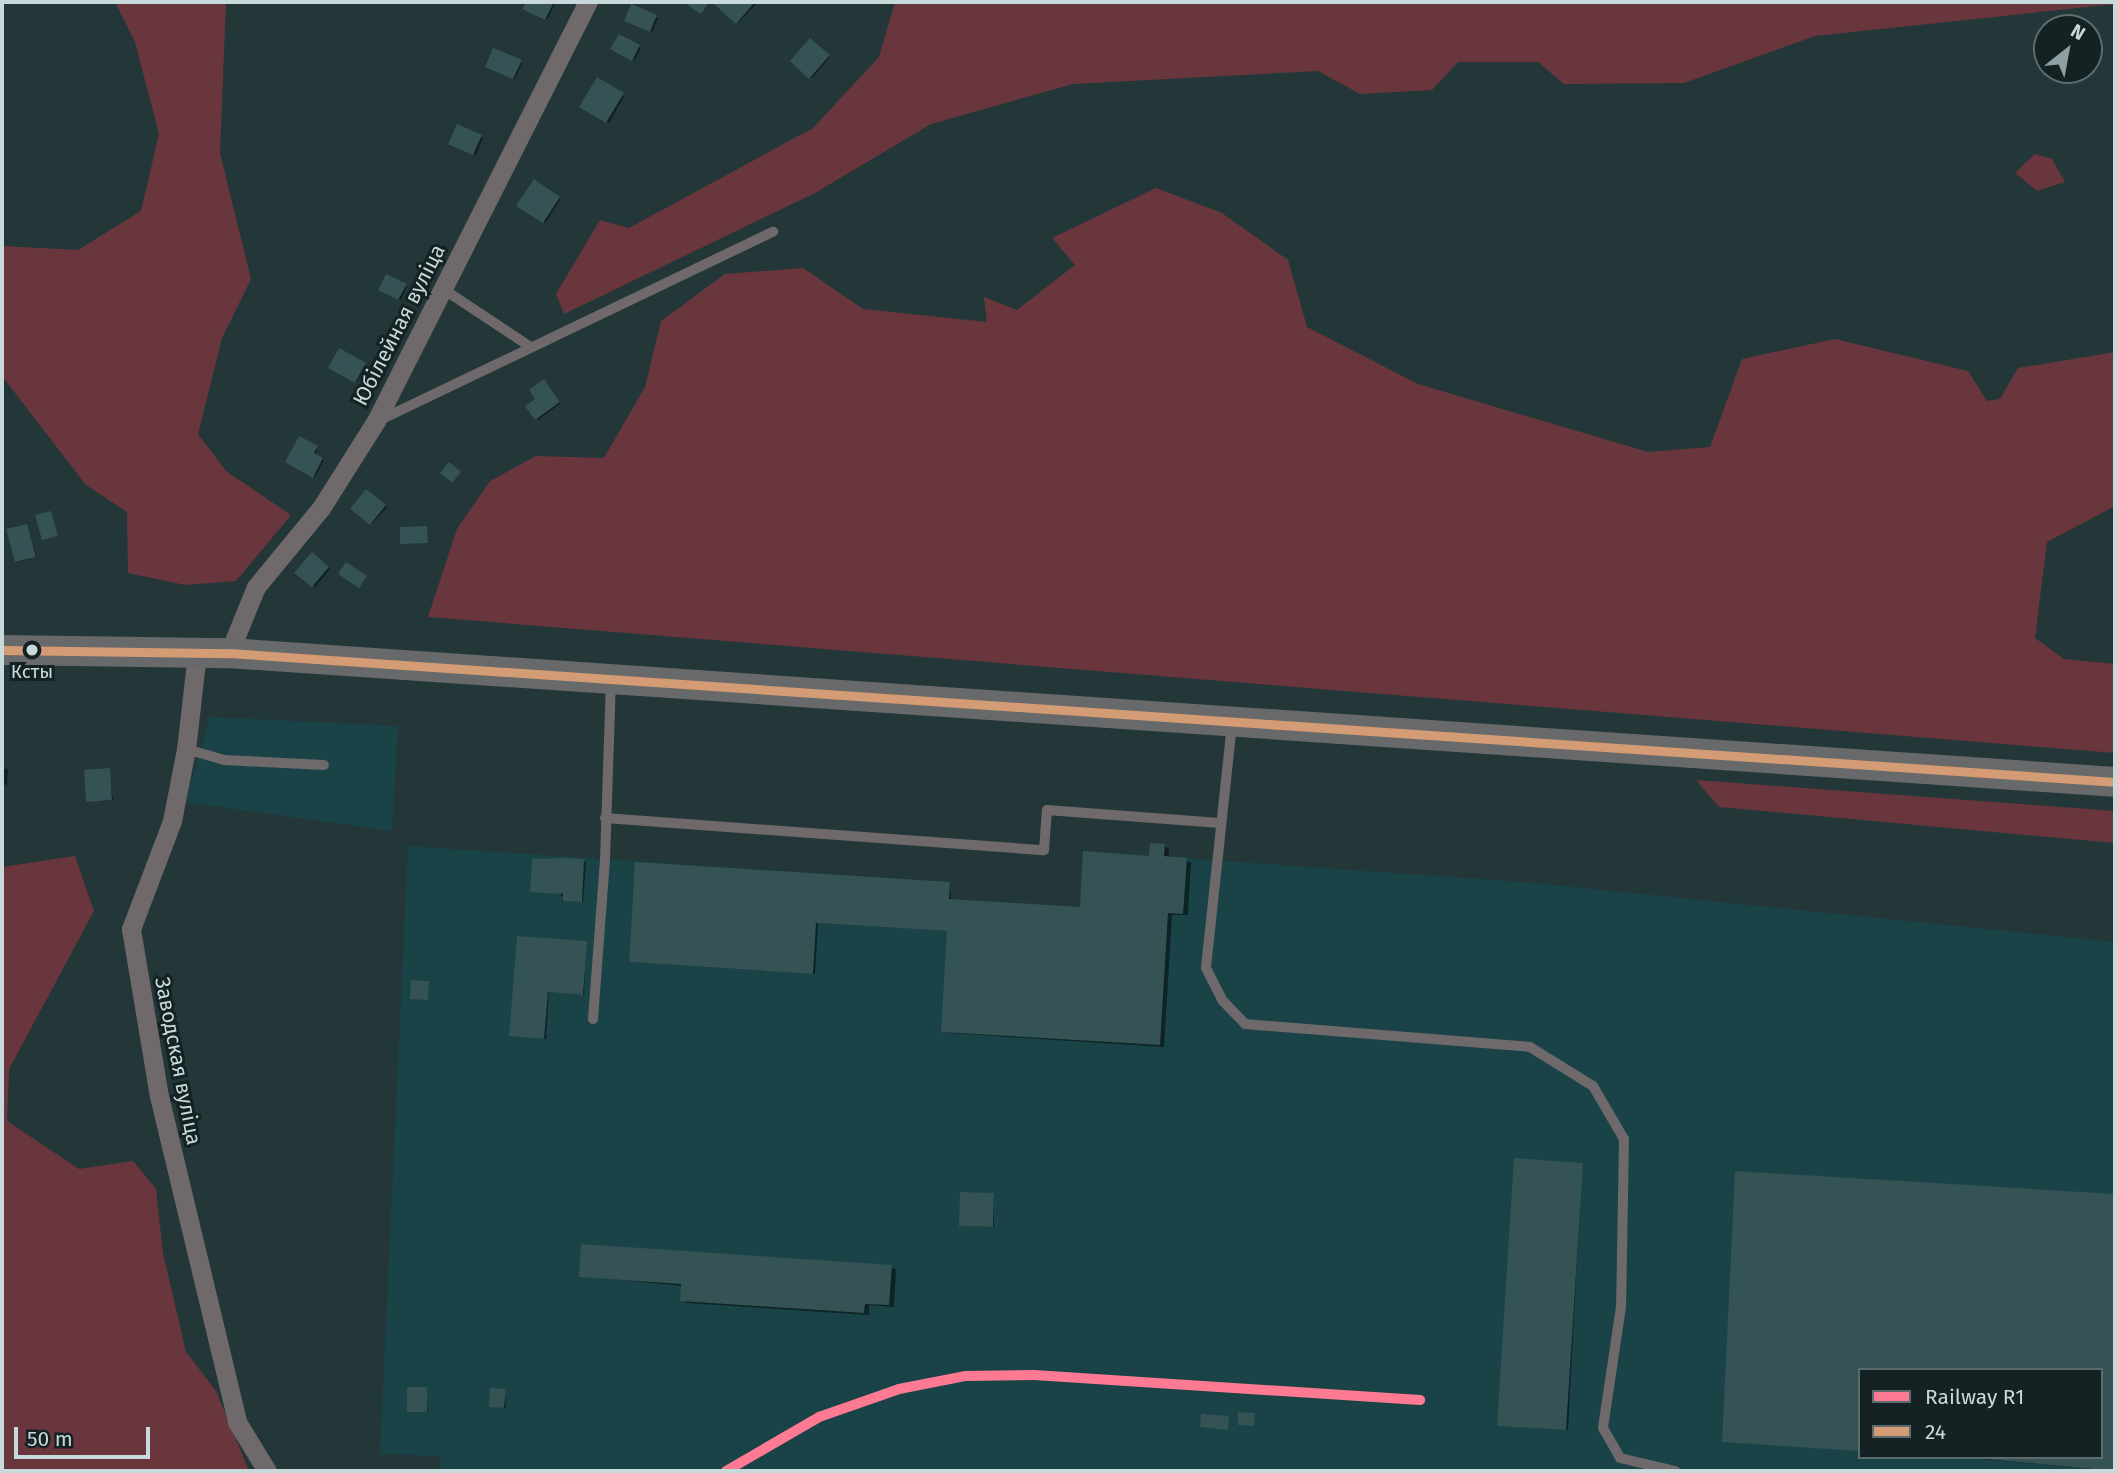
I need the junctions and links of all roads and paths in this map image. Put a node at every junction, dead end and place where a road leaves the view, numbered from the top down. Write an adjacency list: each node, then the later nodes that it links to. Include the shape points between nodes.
1 (588, 2): 3 (street, Юбілейная вуліца)
2 (773, 232): 4 (lane)
3 (443, 289): 4 (lane); 5 (street, Юбілейная вуліца)
4 (529, 346): 5 (lane)
5 (376, 421): 8 (street, Юбілейная вуліца, via 321,508 256,587)
6 (2, 650): 7 (main road)
7 (197, 653): 8 (main road); 11 (street, Заводская вуліца)
8 (229, 653): 9 (main road)
9 (611, 678): 10 (main road); 14 (lane)
10 (1232, 723): 13 (main road); 15 (lane)
11 (186, 749): 12 (lane, via 224,760); 17 (street, Заводская вуліца, via 172,821 131,929 159,1096 237,1422)
12 (324, 765)
13 (2115, 782)
14 (605, 818): 15 (lane, via 1044,850 1047,810); 16 (lane)
15 (1220, 822): 18 (lane, via 1206,968 1223,1002 1245,1024 1530,1047 1593,1086 1624,1139 1621,1307 1603,1428 1620,1458)
16 (593, 1019)
17 (267, 1471)
18 (1675, 1471)

